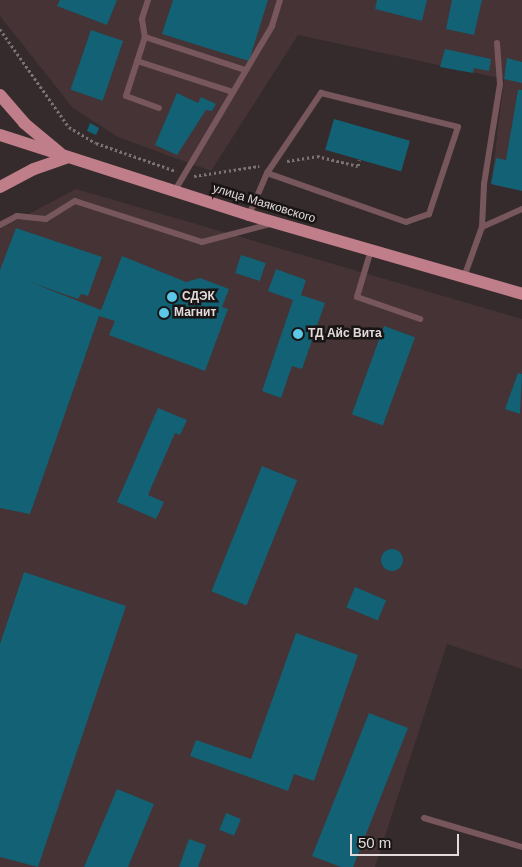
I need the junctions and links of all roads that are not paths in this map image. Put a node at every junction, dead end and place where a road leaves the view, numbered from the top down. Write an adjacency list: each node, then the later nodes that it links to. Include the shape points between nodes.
1 (148, 0): 3 (lane, via 142,19)
2 (280, 0): 6 (lane, via 272,26)
3 (145, 37): 5 (lane); 6 (lane)
4 (497, 44): 19 (lane, via 500,84 484,184)
5 (137, 61): 7 (lane); 9 (lane, via 126,96)
6 (245, 70): 7 (lane)
7 (233, 92): 14 (lane)
8 (0, 96): 11 (main road, via 24,123)
9 (159, 108)
10 (0, 135): 11 (main road, улица Маяковского)
11 (66, 158): 13 (main road, via 34,169); 14 (main road, улица Маяковского)
12 (266, 173): 12 (lane, via 321,93 458,127 429,214 406,222); 16 (lane)
13 (0, 187)
14 (174, 192): 16 (main road, улица Маяковского)
15 (522, 209): 19 (lane)
16 (249, 215): 17 (main road, улица Маяковского)
17 (275, 223): 18 (lane, via 202,242 75,201 46,219 17,216); 20 (main road, улица Маяковского)
18 (0, 224)
19 (482, 227): 21 (lane)
20 (371, 250): 21 (main road, улица Маяковского); 23 (lane, via 357,297)
21 (464, 277): 22 (main road, улица Маяковского)
22 (522, 294)
23 (420, 319)
24 (424, 818): 25 (lane)
25 (522, 847)

